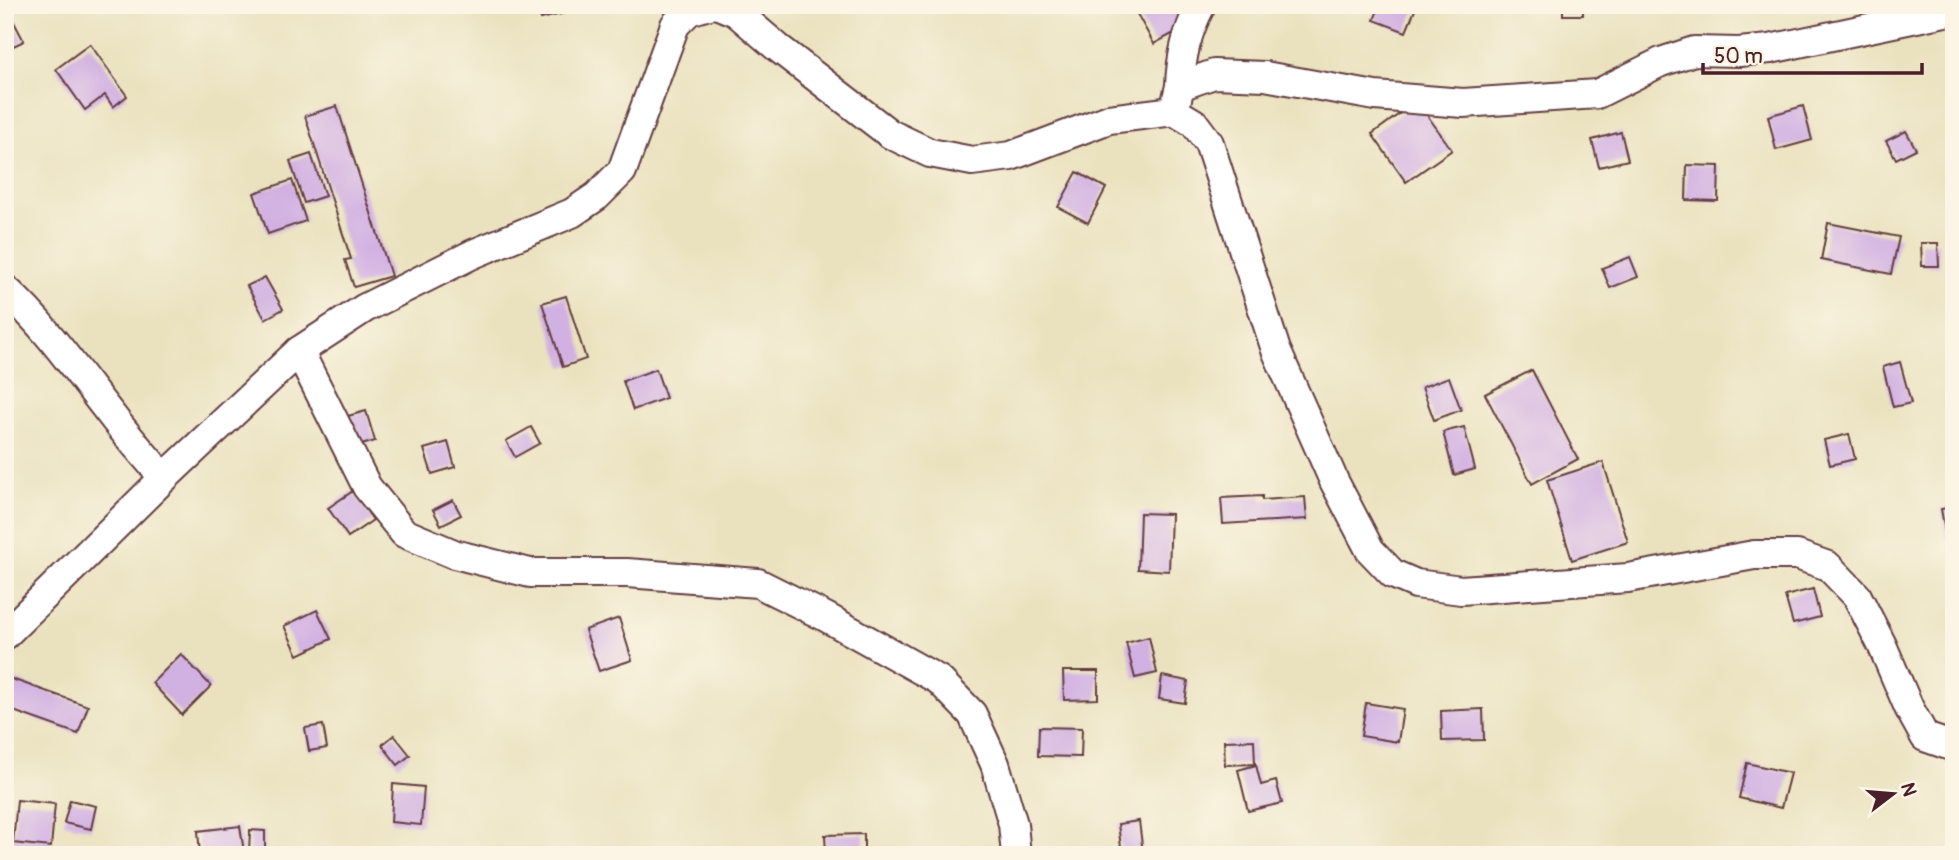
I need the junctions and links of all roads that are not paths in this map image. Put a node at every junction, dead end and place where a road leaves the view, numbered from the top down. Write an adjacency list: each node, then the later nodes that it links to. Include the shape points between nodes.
1 (709, 5): 7 (street, via 689,11 675,24 622,170 597,196 572,213 473,254 365,308)
2 (719, 5): 5 (street, via 736,12 890,134 930,153 972,161 1011,156)
3 (1202, 5): 5 (street, via 1189,27)
4 (1954, 10): 5 (street, via 1770,49 1694,51 1597,94 1464,103 1375,96 1265,76 1214,74)
5 (1177, 99): 10 (street, via 1209,143 1276,350 1334,481 1370,550 1393,574 1416,584 1461,590 1628,578 1754,555 1797,555 1828,566 1857,596 1925,737)
6 (5, 289): 8 (street, via 57,345)
7 (299, 351): 8 (street); 11 (street, via 367,487 404,533 454,554 530,573 626,573 758,583 939,680 972,714 995,764 1013,824)
8 (164, 478): 9 (street)
9 (5, 635)
10 (1954, 747)
11 (1016, 855)

